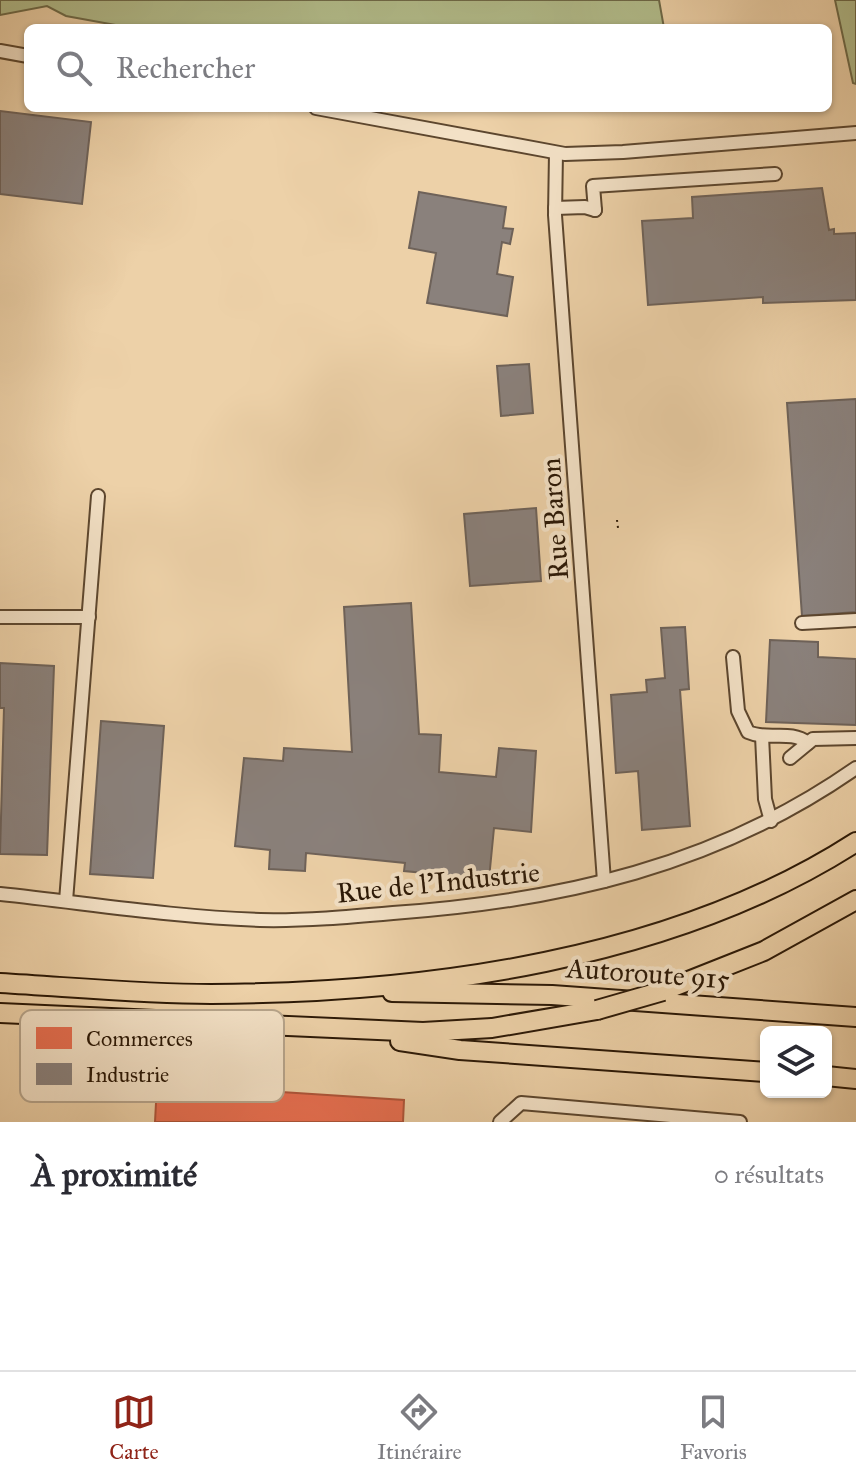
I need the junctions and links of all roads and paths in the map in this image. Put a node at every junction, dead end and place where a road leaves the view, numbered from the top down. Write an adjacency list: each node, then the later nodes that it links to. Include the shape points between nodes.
1 (0, 51): 2 (street)
2 (24, 55)
3 (337, 112): 5 (street)
4 (856, 133): 5 (street)
5 (556, 153): 7 (street, Rue Baron)
6 (775, 174): 7 (street, via 593,186 595,210)
7 (555, 212): 23 (street, Rue Baron)
8 (98, 496): 12 (street)
9 (617, 520): 10 (path)
10 (618, 528)
11 (0, 617): 12 (street)
12 (89, 617): 26 (street)
13 (856, 620): 14 (street)
14 (802, 623)
15 (733, 657): 16 (street, via 738,711 748,732)
16 (762, 736): 18 (street, via 796,736); 21 (street)
17 (856, 738): 18 (street)
18 (808, 743): 19 (street)
19 (790, 758)
20 (856, 768): 21 (street, Rue de l'Industrie)
21 (771, 821): 23 (street, Rue de l'Industrie, via 701,853)
22 (856, 842): 28 (highway, via 751,898 637,940 495,970)
23 (604, 881): 26 (street, Rue de l'Industrie, via 502,902 303,920)
24 (0, 894): 26 (street, Rue de l'Industrie)
25 (856, 900): 33 (highway, bridge, via 764,951 663,991 597,1010 457,1031)
26 (66, 901)
27 (0, 983): 28 (highway, via 188,993)
28 (321, 991): 31 (highway, Autoroute 915, via 669,1001)
29 (0, 1013): 30 (highway)
30 (20, 1014)
31 (856, 1017)
32 (284, 1028): 33 (highway)
33 (330, 1030): 34 (highway, via 460,1050)
34 (760, 1072)
35 (832, 1077): 36 (highway)
36 (856, 1079)
37 (500, 1122): 38 (street, via 521,1103)
38 (740, 1122)

